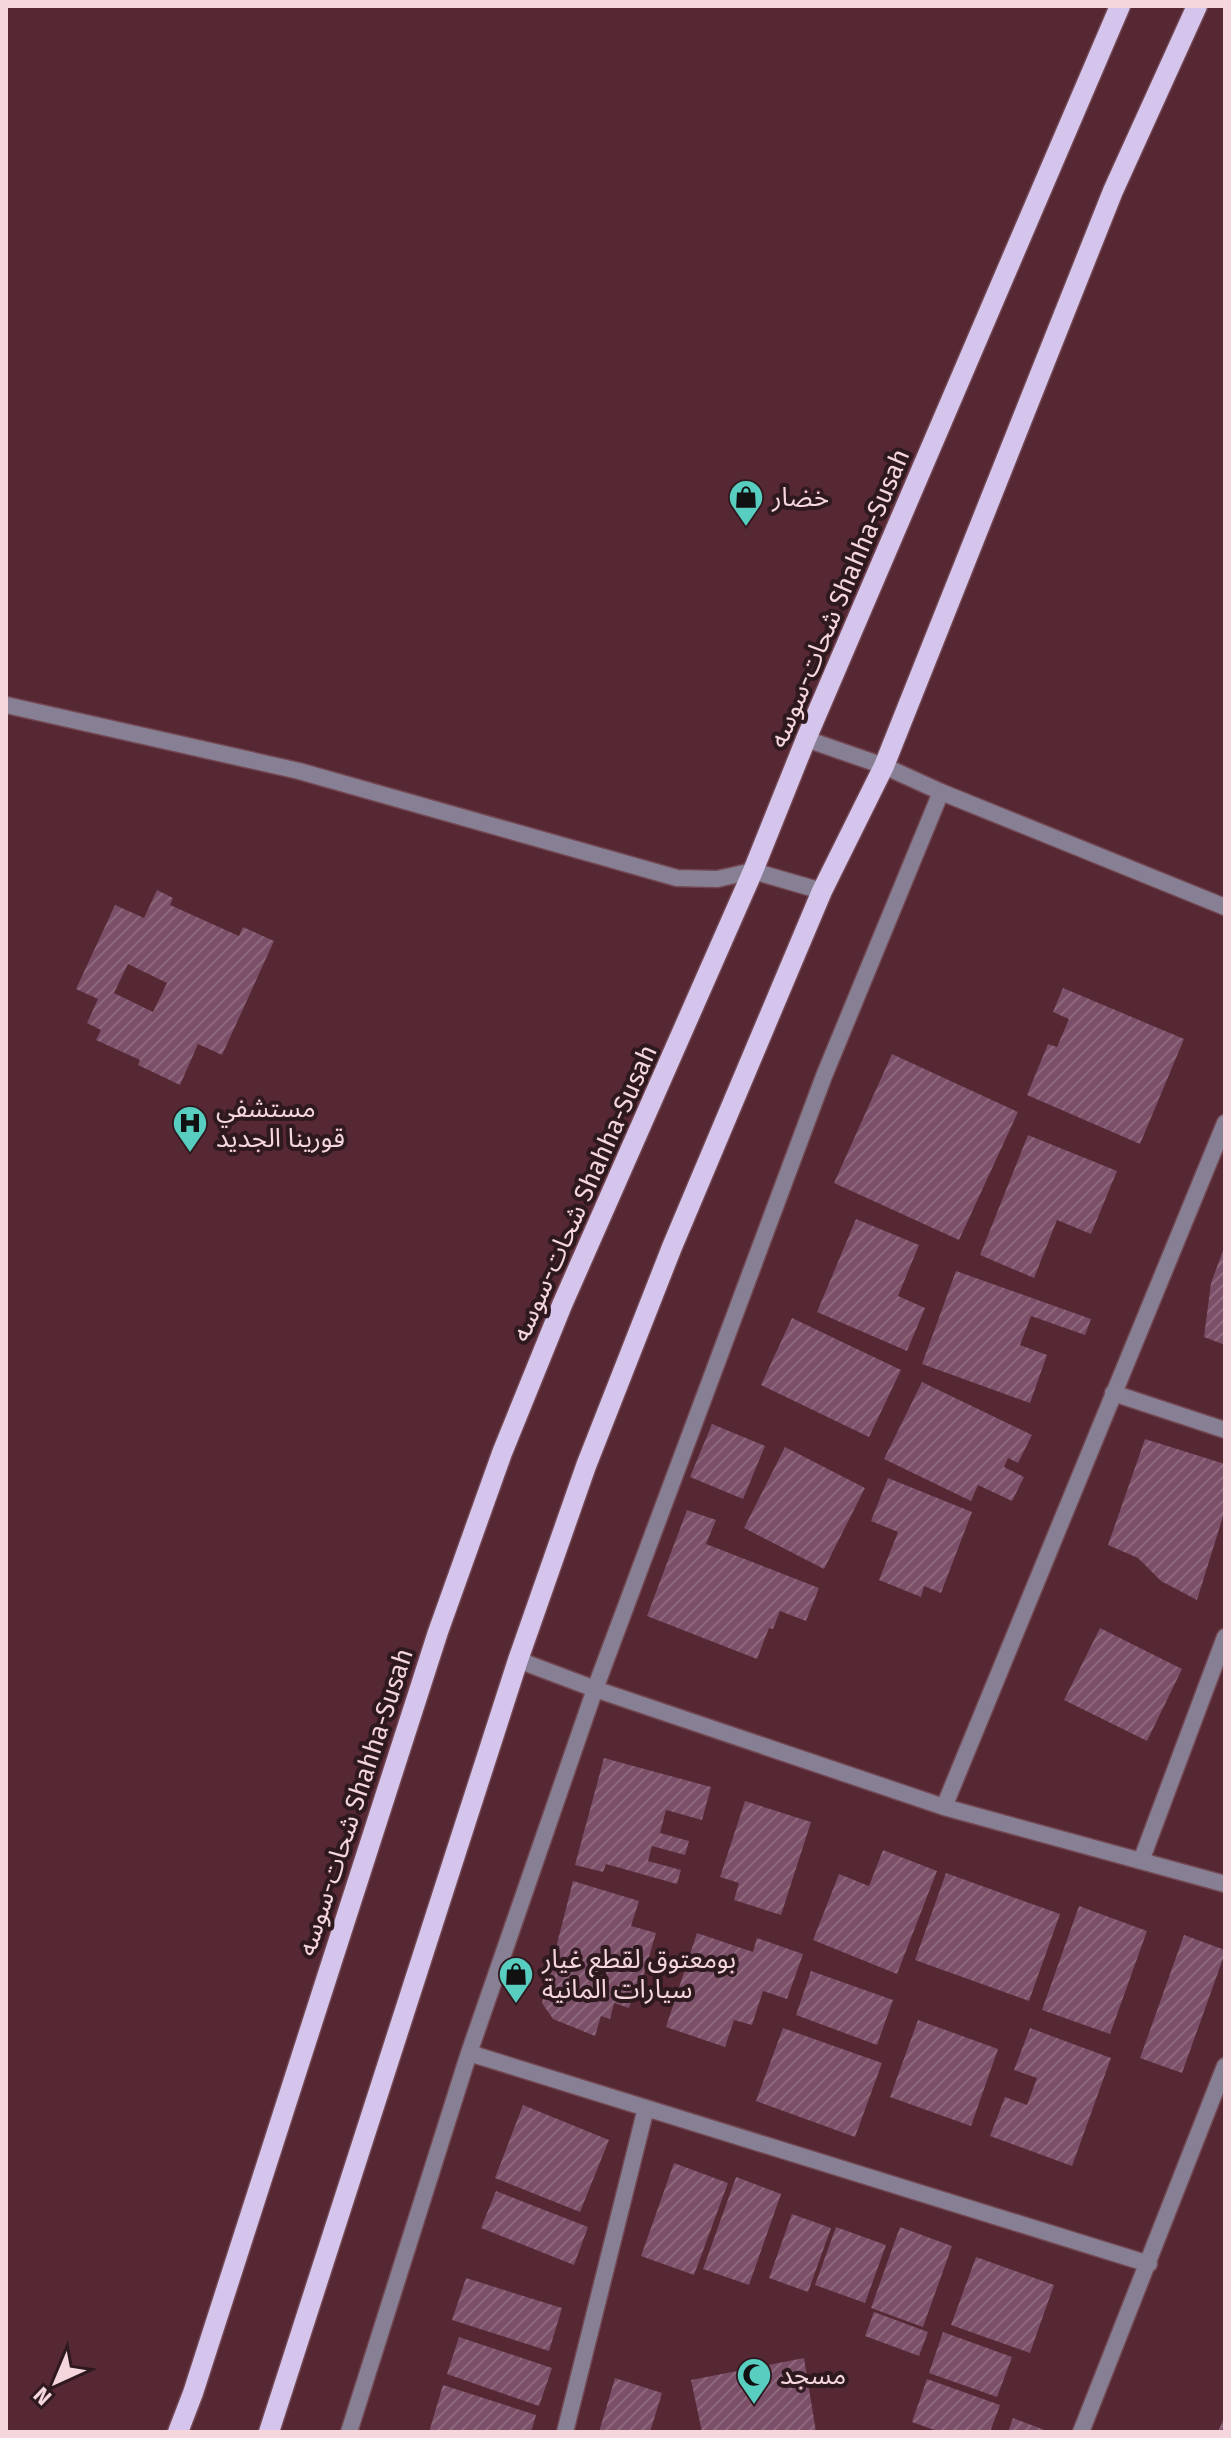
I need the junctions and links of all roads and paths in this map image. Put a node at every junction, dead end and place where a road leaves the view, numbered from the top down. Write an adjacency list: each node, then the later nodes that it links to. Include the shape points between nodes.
1 (1120, 6): 4 (main road, شحات-سوسه Shahha-Susah)
2 (1197, 6): 5 (main road, via 1113,191)
3 (6, 705): 7 (street, via 299,771 677,878 717,879)
4 (806, 739): 5 (street); 7 (main road, شحات-سوسه Shahha-Susah)
5 (884, 766): 6 (street); 8 (main road)
6 (941, 792): 9 (street); 15 (street, via 824,1076)
7 (753, 871): 8 (street); 23 (main road, شحات-سوسه Shahha-Susah, via 502,1453 433,1647)
8 (822, 891): 14 (main road, via 678,1233 586,1466)
9 (1225, 907)
10 (1225, 1123): 11 (street)
11 (1113, 1393): 12 (street); 16 (street)
12 (1225, 1430)
13 (1225, 1637): 17 (street)
14 (518, 1660): 15 (street); 24 (main road)
15 (595, 1689): 16 (street); 19 (street)
16 (944, 1807): 17 (street)
17 (1141, 1861): 18 (street)
18 (1225, 1884)
19 (469, 2053): 21 (street); 25 (street)
20 (1225, 2066): 22 (street)
21 (646, 2108): 22 (street); 26 (street)
22 (1149, 2264): 27 (street)
23 (178, 2432)
24 (269, 2432)
25 (349, 2432)
26 (565, 2432)
27 (1081, 2432)

